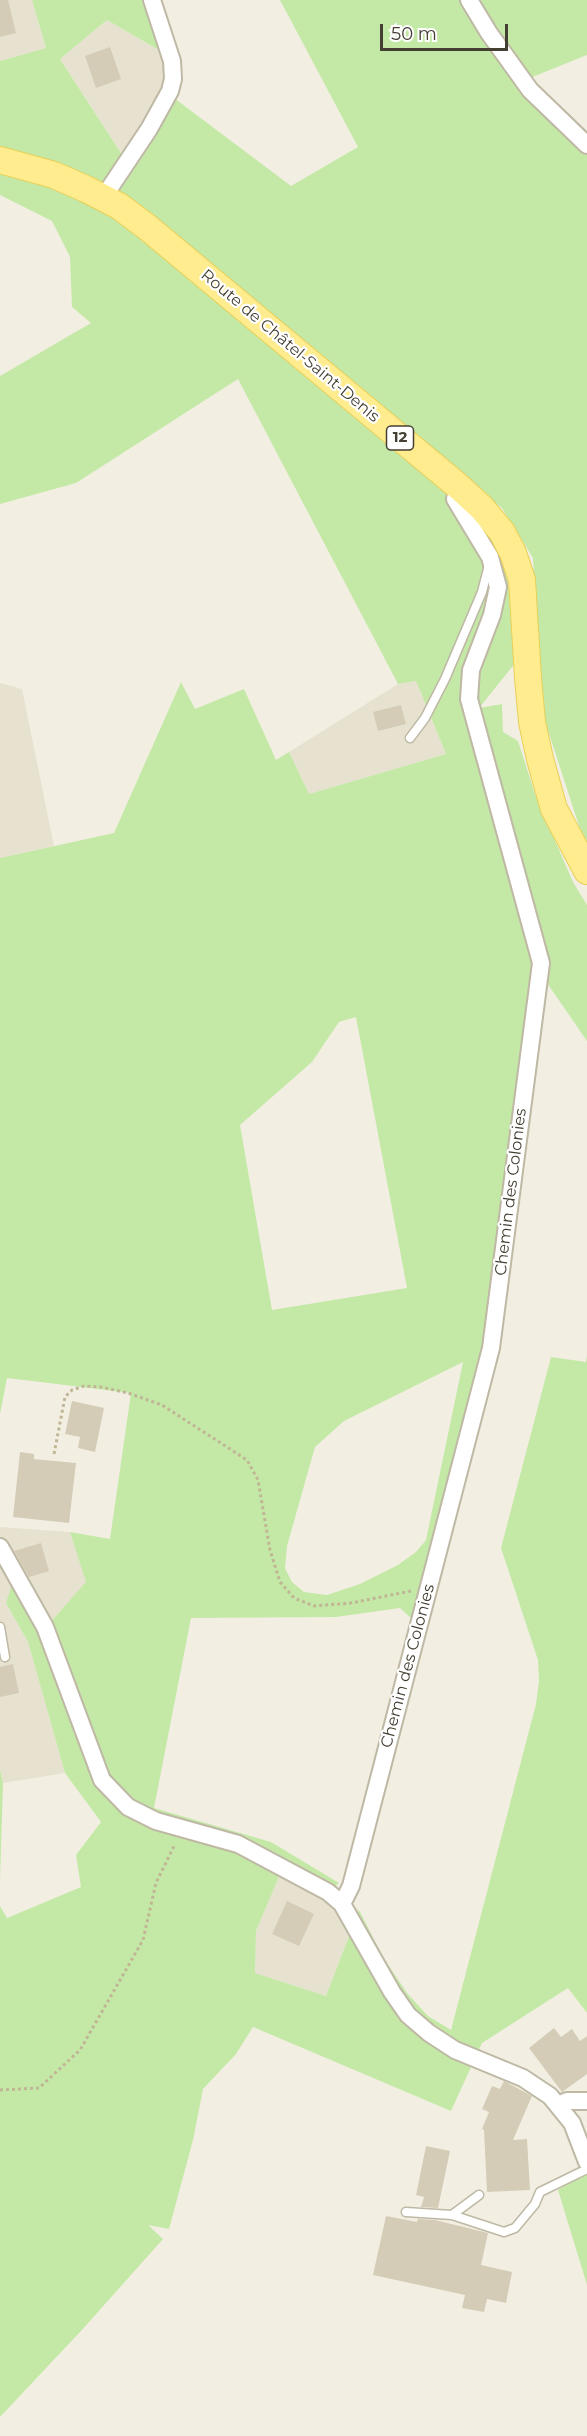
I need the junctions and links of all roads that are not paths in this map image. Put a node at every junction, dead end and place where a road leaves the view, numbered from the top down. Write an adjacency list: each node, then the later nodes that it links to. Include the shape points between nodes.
1 (152, 0): 5 (street, via 172,61 173,79 149,129)
2 (469, 0): 3 (street, via 530,90)
3 (587, 145)
4 (0, 159): 5 (main road, Route de Châtel-Saint-Denis / 12, via 54,175)
5 (103, 198): 6 (main road, Route de Châtel-Saint-Denis / 12, via 147,227)
6 (458, 486): 7 (street, Chemin des Colonies, via 455,499); 9 (main road, Route de Châtel-Saint-Denis / 12, via 502,532 522,580 532,722 540,759 554,809)
7 (490, 559): 8 (lane, via 482,592 445,679); 13 (street, Chemin des Colonies, via 498,587 471,670 469,699 541,963 491,1348 351,1886)
8 (410, 738)
9 (587, 871)
10 (0, 1547): 13 (street, via 45,1627 102,1780 128,1807 156,1821 238,1844 328,1892)
11 (0, 1627): 12 (lane)
12 (5, 1658)
13 (342, 1904): 15 (street, via 408,2014 455,2050 523,2078)
14 (587, 2101): 15 (street)
15 (558, 2105): 16 (street, via 572,2123)
16 (587, 2162)
17 (587, 2169): 20 (lane, via 540,2192 535,2205 515,2228 504,2232)
18 (479, 2195): 20 (lane)
19 (406, 2212): 20 (lane)
20 (452, 2215)

